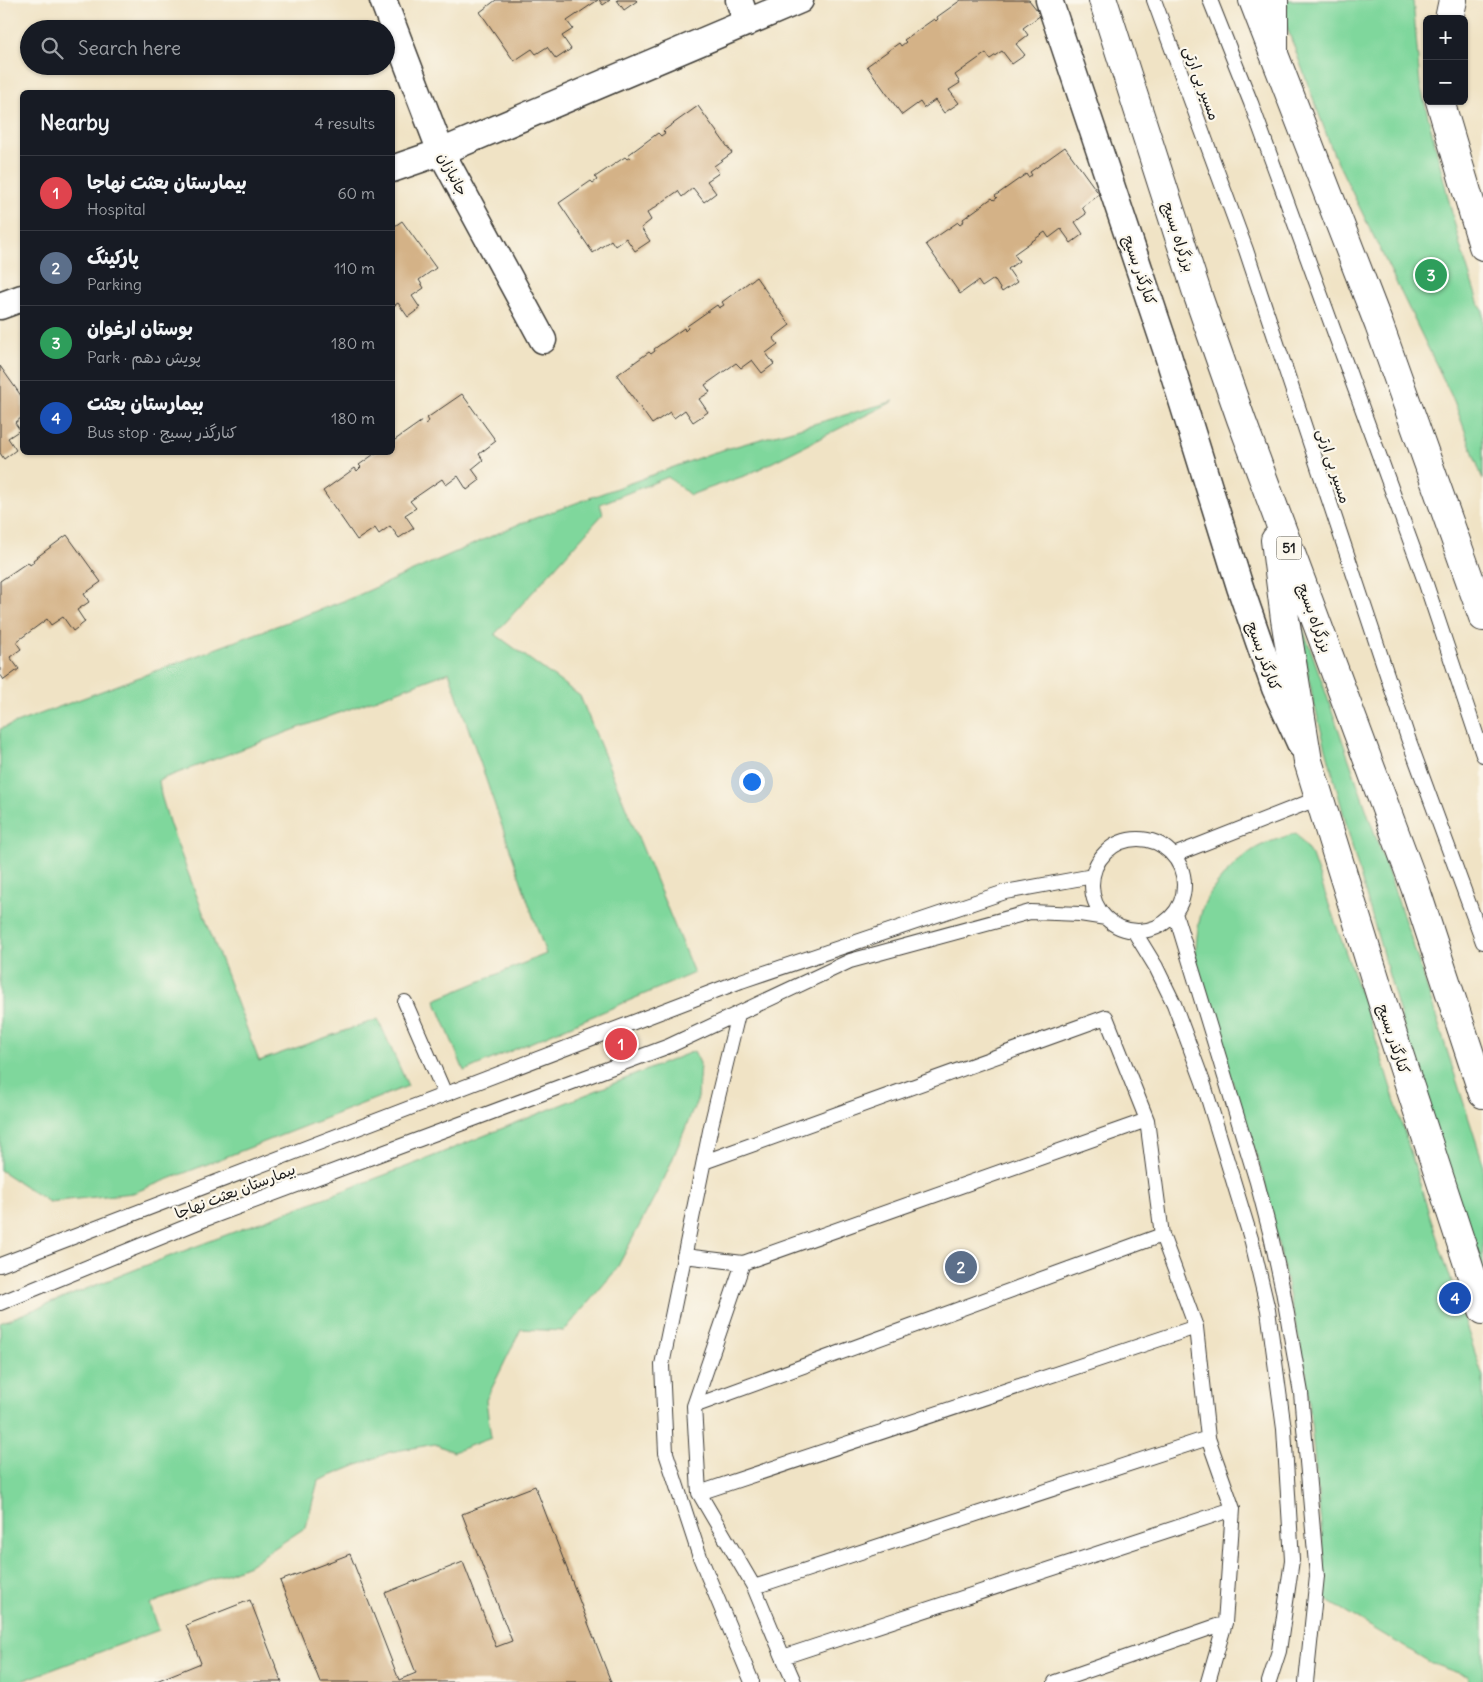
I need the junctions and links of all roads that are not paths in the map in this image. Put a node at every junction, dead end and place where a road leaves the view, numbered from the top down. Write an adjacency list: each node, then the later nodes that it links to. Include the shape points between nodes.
1 (383, 0): 12 (street, جانبازان)
2 (800, 0): 10 (street)
3 (1049, 0): 25 (street, کنارگذر بسیج, via 1166,349 1243,596 1275,688)
4 (1103, 0): 22 (main road, بزرگراه بسیج / 51, via 1198,296)
5 (1154, 0): 32 (lane, مسیر بی ارتی, via 1246,250 1408,738)
6 (1210, 0): 24 (lane, via 1426,584)
7 (1253, 0): 14 (main road)
8 (1274, 0): 14 (main road)
9 (1453, 0): 11 (main road)
10 (743, 11): 16 (street)
11 (1451, 15)
12 (391, 20)
13 (395, 31): 16 (street, جانبازان)
14 (1274, 53): 23 (main road, via 1379,325)
15 (1441, 105): 18 (main road)
16 (441, 152): 17 (street); 21 (street, جانبازان)
17 (395, 168)
18 (1483, 246)
19 (20, 299): 20 (street)
20 (0, 306)
21 (543, 340)
22 (1270, 497): 25 (main road); 36 (main road, بزرگراه بسیج / 51, via 1415,887)
23 (1483, 617)
24 (1483, 755)
25 (1308, 762): 26 (main road, کنارگذر بسیج)
26 (1318, 798): 27 (lane); 44 (main road, کنارگذر بسیج)
27 (1174, 856): 28 (lane, via 1149,840 1120,842 1098,862); 29 (lane, via 1182,869 1185,884)
28 (1093, 876): 30 (lane, via 1092,891); 35 (lane, بیمارستان بعثت نهاجا, via 1005,892 779,968)
29 (1175, 913): 31 (lane, via 1150,930); 58 (lane, via 1260,1191 1281,1282 1301,1394 1317,1576)
30 (1106, 918): 31 (lane, via 1119,927); 34 (lane, بیمارستان بعثت نهاجا, via 1030,912 850,961)
31 (1134, 931): 57 (lane, via 1174,1004 1203,1082 1252,1242 1268,1310 1284,1430 1292,1560 1279,1651)
32 (1483, 942)
33 (405, 1002): 35 (lane)
34 (738, 1014): 38 (lane); 43 (lane, بیمارستان بعثت نهاجا, via 669,1046 203,1220)
35 (445, 1094): 42 (lane, بیمارستان بعثت نهاجا)
36 (1483, 1094)
37 (1147, 1120): 38 (lane, via 1106,1017); 39 (lane); 41 (lane)
38 (704, 1162): 40 (lane)
39 (1162, 1235): 45 (lane); 46 (lane)
40 (684, 1256): 41 (lane); 53 (lane, via 662,1365 666,1454 700,1557)
41 (743, 1263): 46 (lane)
42 (0, 1265)
43 (0, 1303)
44 (1483, 1310)
45 (1196, 1327): 47 (lane); 48 (lane)
46 (694, 1406): 48 (lane)
47 (1208, 1438): 49 (lane); 50 (lane)
48 (699, 1494): 50 (lane)
49 (1233, 1509): 51 (lane); 52 (lane)
50 (754, 1587): 52 (lane)
51 (1225, 1623): 55 (lane); 56 (lane)
52 (783, 1658): 54 (lane)
53 (752, 1682)
54 (794, 1682)
55 (1055, 1682)
56 (1208, 1682)
57 (1269, 1682)
58 (1306, 1682)

